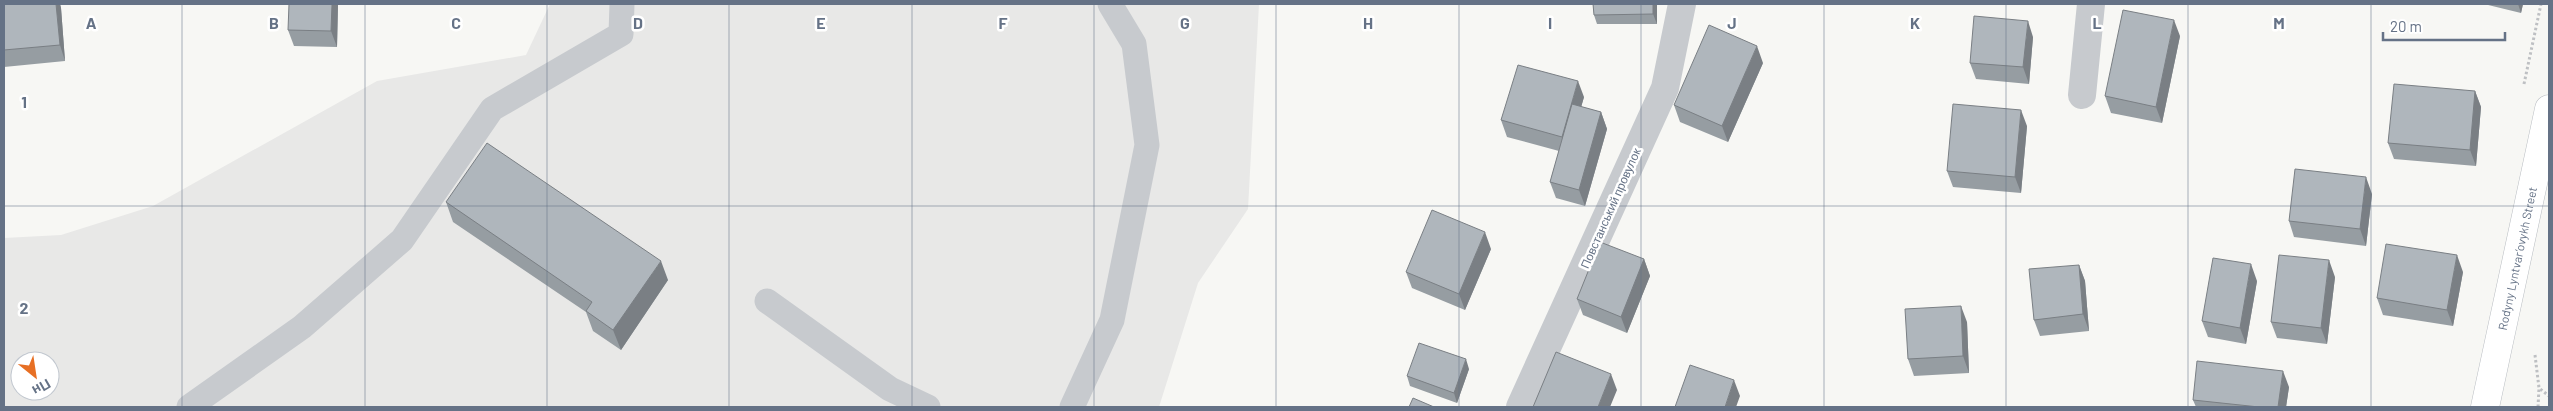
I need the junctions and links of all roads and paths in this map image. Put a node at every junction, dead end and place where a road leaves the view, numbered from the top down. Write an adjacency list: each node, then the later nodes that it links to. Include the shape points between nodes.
1 (622, 4): 11 (lane, via 621,34 492,109 402,240 302,327)
2 (1110, 4): 13 (lane, via 1134,44 1147,145 1112,320)
3 (1682, 4): 14 (street, Повстанський провулок, via 1665,88)
4 (2092, 4): 5 (street)
5 (2082, 95)
6 (2549, 109): 15 (main road, Rodyny Lyntvar’ovykh Street)
7 (767, 301): 12 (lane, via 890,389)
8 (2536, 352): 9 (path, via 2534,361)
9 (2539, 388): 10 (path); 16 (path)
10 (2549, 396)
11 (189, 407)
12 (928, 407)
13 (1072, 407)
14 (1520, 407)
15 (2485, 407)
16 (2538, 407)

